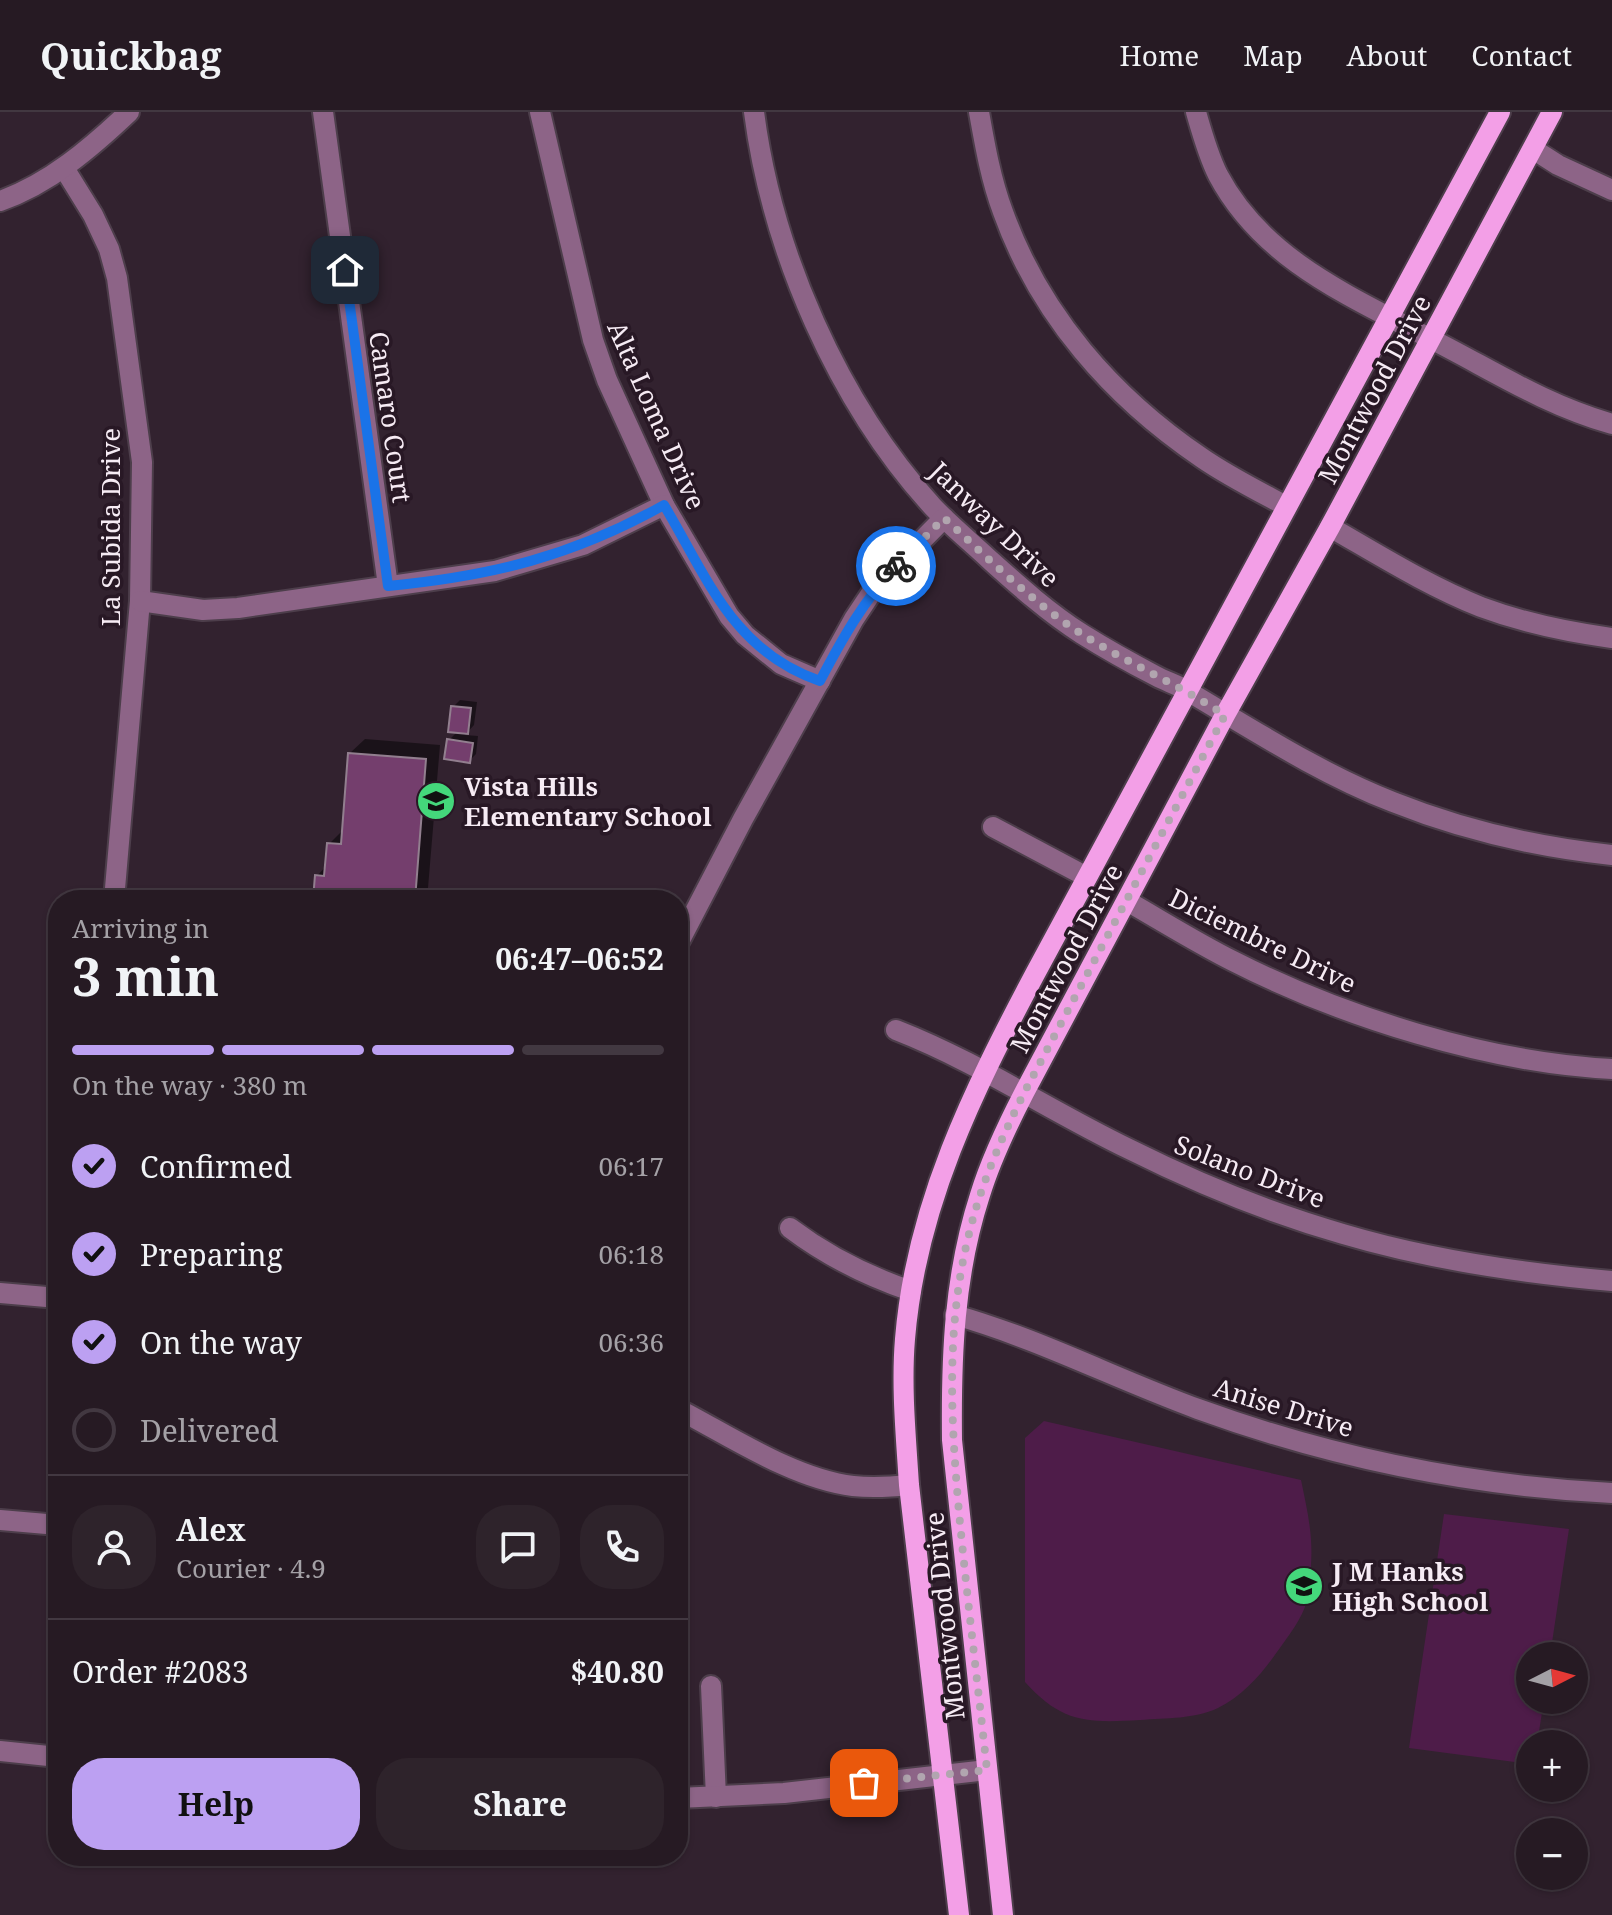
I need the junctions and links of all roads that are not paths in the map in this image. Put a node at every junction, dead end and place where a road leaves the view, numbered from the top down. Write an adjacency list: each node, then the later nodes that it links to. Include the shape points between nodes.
1 (129, 112): 10 (street)
2 (323, 112): 20 (street, Camaro Court)
3 (540, 112): 16 (street, Alta Loma Drive, via 593,340)
4 (754, 112): 18 (street, Janway Drive, via 782,237 817,326 886,447)
5 (979, 112): 17 (street, via 1014,241 1081,351 1175,439)
6 (1196, 112): 13 (street, via 1218,174 1260,233 1316,277)
7 (1500, 112): 13 (main road, Montwood Drive)
8 (1552, 112): 9 (main road, Montwood Drive)
9 (1533, 149): 11 (street); 14 (main road, Montwood Drive)
10 (64, 168): 12 (street); 21 (street, La Subida Drive, via 109,249 124,315 142,462)
11 (1612, 190)
12 (0, 201)
13 (1389, 319): 14 (street); 17 (main road, Montwood Drive)
14 (1431, 338): 15 (street, via 1559,407); 19 (main road, Montwood Drive)
15 (1612, 424)
16 (664, 505): 20 (street, via 539,560 442,581); 23 (street, Alta Loma Drive, via 745,635 781,664)
17 (1286, 506): 24 (main road, Montwood Drive)
18 (944, 518): 23 (street, via 874,589); 24 (street, Janway Drive, via 1031,597 1081,633)
19 (1330, 527): 22 (street, via 1481,607 1550,628); 25 (main road, Montwood Drive)
20 (388, 586): 21 (street, via 226,609)
21 (140, 601): 29 (street, La Subida Drive)
22 (1612, 638)
23 (820, 681): 31 (street)
24 (1186, 690): 25 (street, Janway Drive); 28 (main road, Montwood Drive)
25 (1225, 715): 27 (street, Janway Drive, via 1405,807 1508,838); 30 (main road, Montwood Drive)
26 (993, 827): 28 (street)
27 (1612, 855)
28 (1087, 877): 34 (main road, Montwood Drive)
29 (115, 890)
30 (1127, 901): 33 (street, Diciembre Drive, via 1233,961 1360,1017 1480,1049); 35 (main road, Montwood Drive)
31 (688, 925)
32 (896, 1030): 34 (street, Solano Drive)
33 (1612, 1069)
34 (984, 1071): 35 (street, Solano Drive); 38 (main road, Montwood Drive, via 944,1164)
35 (1024, 1093): 37 (street, Solano Drive, via 1177,1172 1342,1234 1467,1263); 41 (main road, Montwood Drive, via 980,1194)
36 (790, 1228): 38 (street, via 853,1268)
37 (1612, 1281)
38 (911, 1291): 43 (main road, Montwood Drive, via 905,1341)
39 (0, 1293): 40 (street)
40 (48, 1297)
41 (955, 1315): 44 (street, Anise Drive, via 1208,1412 1333,1450 1448,1475); 50 (main road, Montwood Drive, via 952,1440)
42 (688, 1414): 43 (street, via 824,1480 877,1488)
43 (909, 1485): 51 (main road, Montwood Drive)
44 (1612, 1493)
45 (0, 1520): 46 (street)
46 (48, 1524)
47 (711, 1686): 52 (street)
48 (0, 1751): 49 (street)
49 (48, 1756)
50 (987, 1770): 51 (street); 55 (main road, Montwood Drive)
51 (944, 1773): 52 (street); 54 (main road, Montwood Drive)
52 (716, 1797): 53 (street)
53 (688, 1798)
54 (959, 1915)
55 (1003, 1915)

